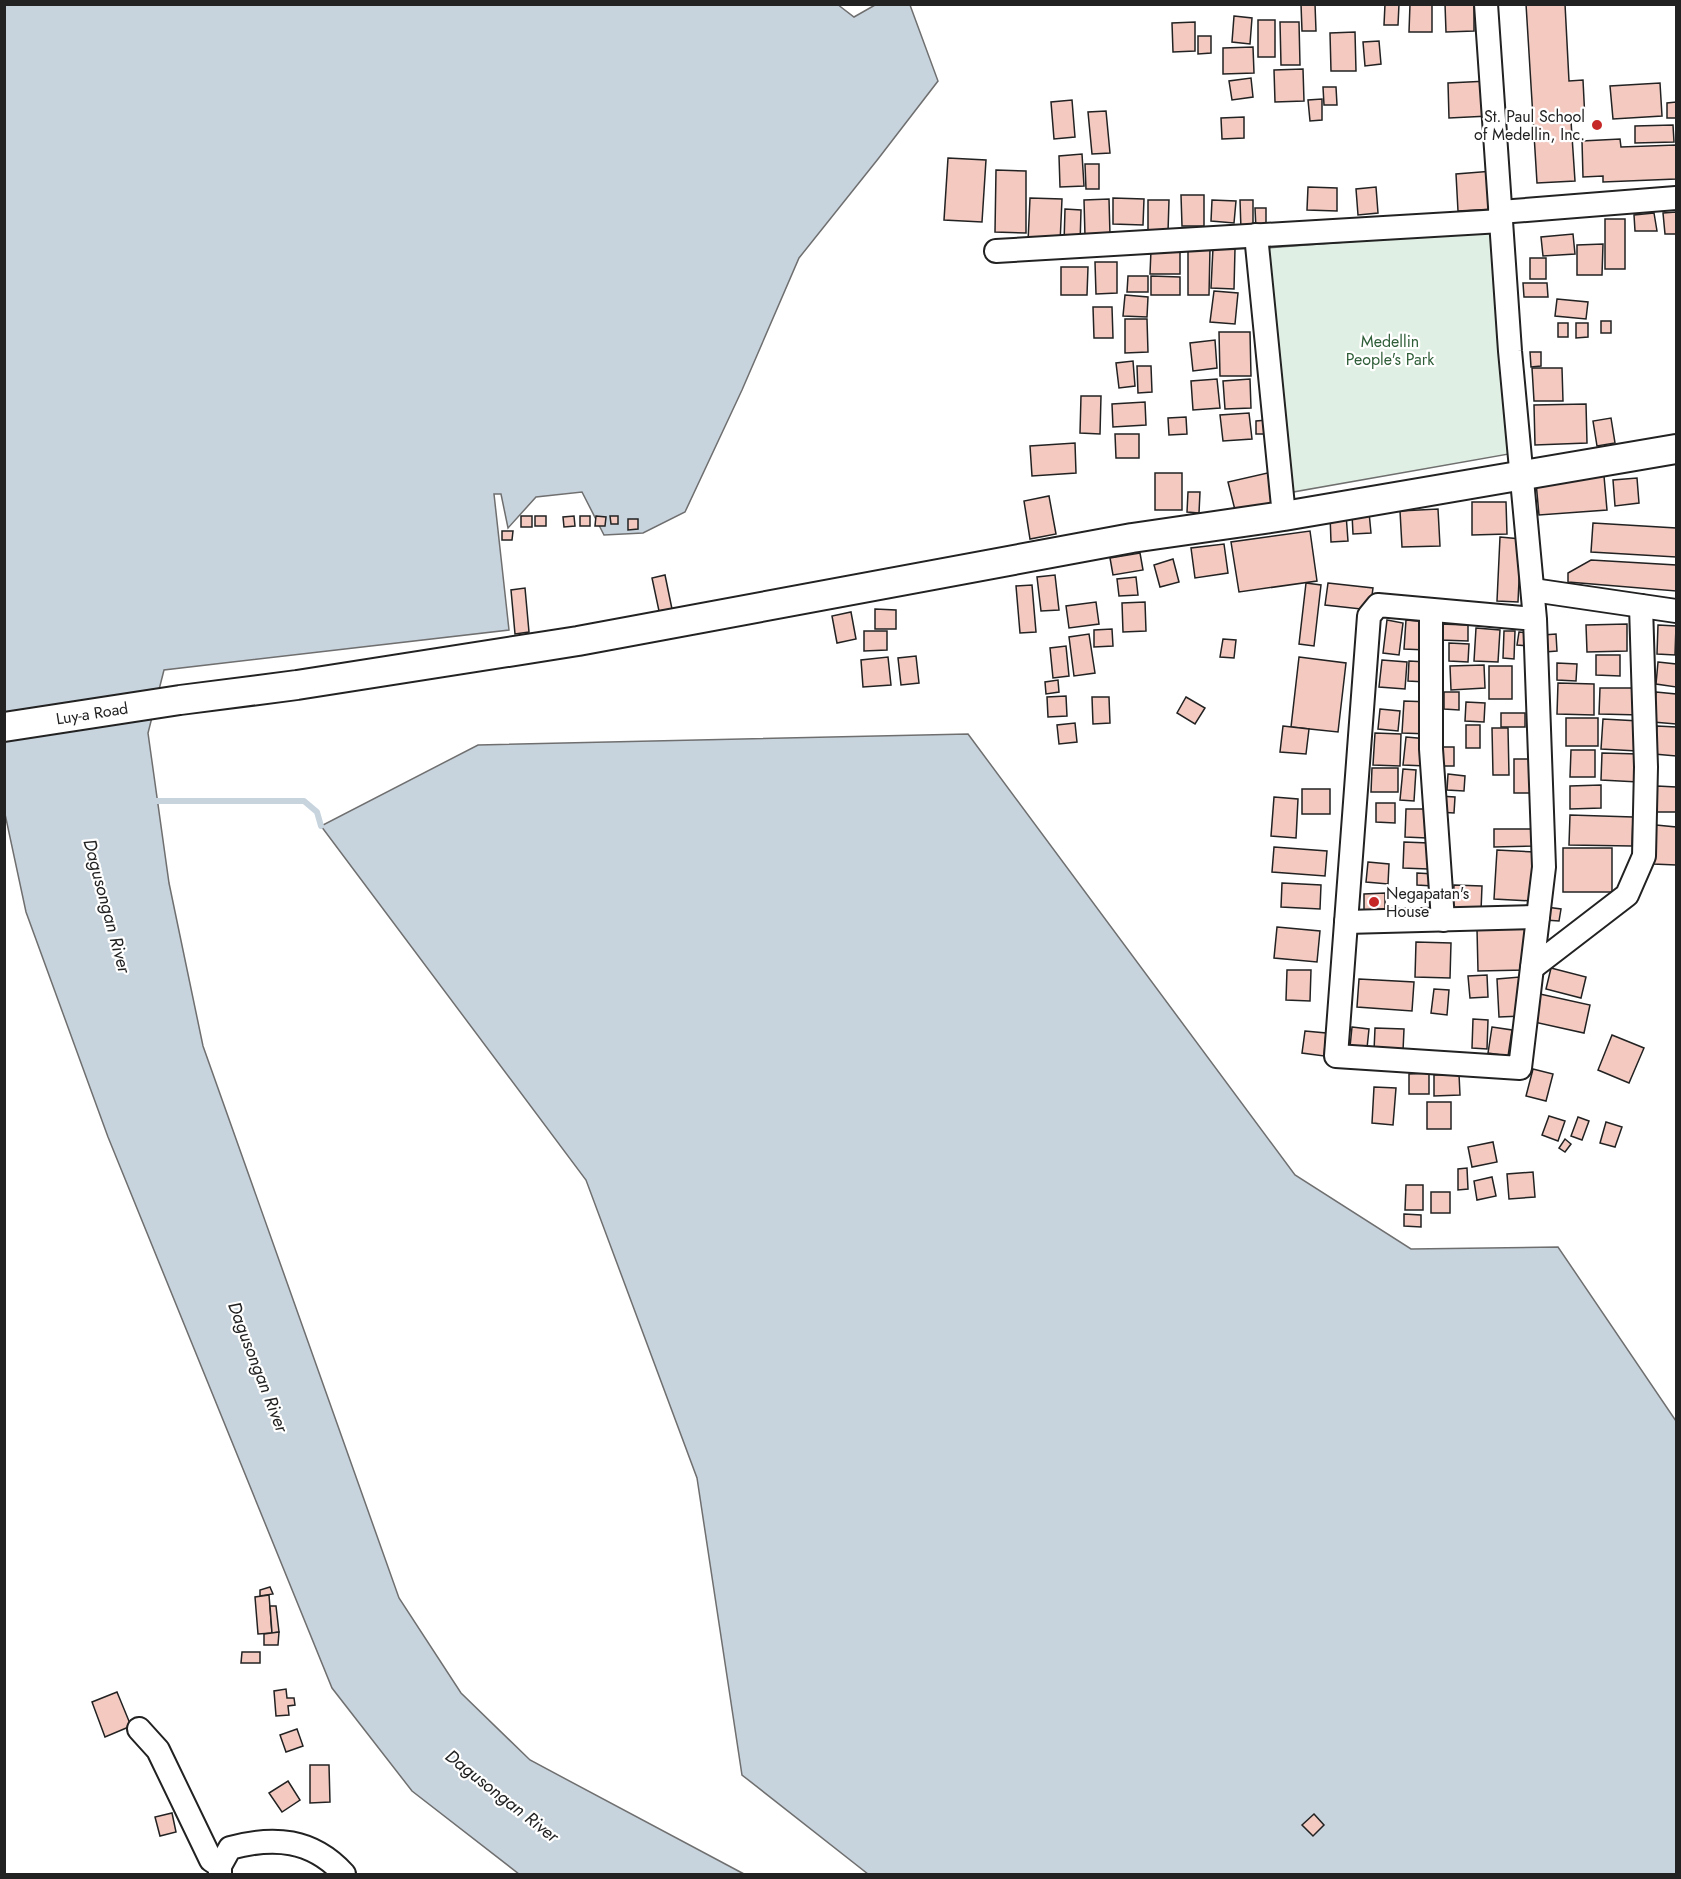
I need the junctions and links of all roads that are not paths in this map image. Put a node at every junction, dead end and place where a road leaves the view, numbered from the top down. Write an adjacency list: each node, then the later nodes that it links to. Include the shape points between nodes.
1 (1486, 4): 3 (street)
2 (1677, 198): 3 (street)
3 (1501, 216): 4 (street); 7 (street)
4 (1256, 235): 5 (street); 8 (street)
5 (996, 251)
6 (1677, 449): 7 (main road, Luy-a Road)
7 (1522, 474): 8 (main road, Luy-a Road); 9 (street)
8 (1284, 516): 14 (main road, Luy-a Road, via 1132,538 578,641)
9 (1533, 590): 10 (street); 13 (street)
10 (1641, 606): 12 (street); 18 (street, via 1646,767 1644,856 1627,895)
11 (1431, 610): 13 (street); 16 (street, via 1431,749); 17 (street, via 1378,605 1369,616)
12 (1677, 611)
13 (1535, 619): 15 (street, via 1544,867)
14 (4, 727)
15 (1538, 917): 16 (street); 18 (street)
16 (1443, 920): 17 (street)
17 (1346, 922): 18 (street, via 1336,1056 1520,1068)
18 (1532, 968)
19 (139, 1729): 20 (street, via 158,1750 211,1860)
20 (220, 1870): 21 (street, via 230,1848 252,1842 284,1841 309,1848)
21 (344, 1875)

